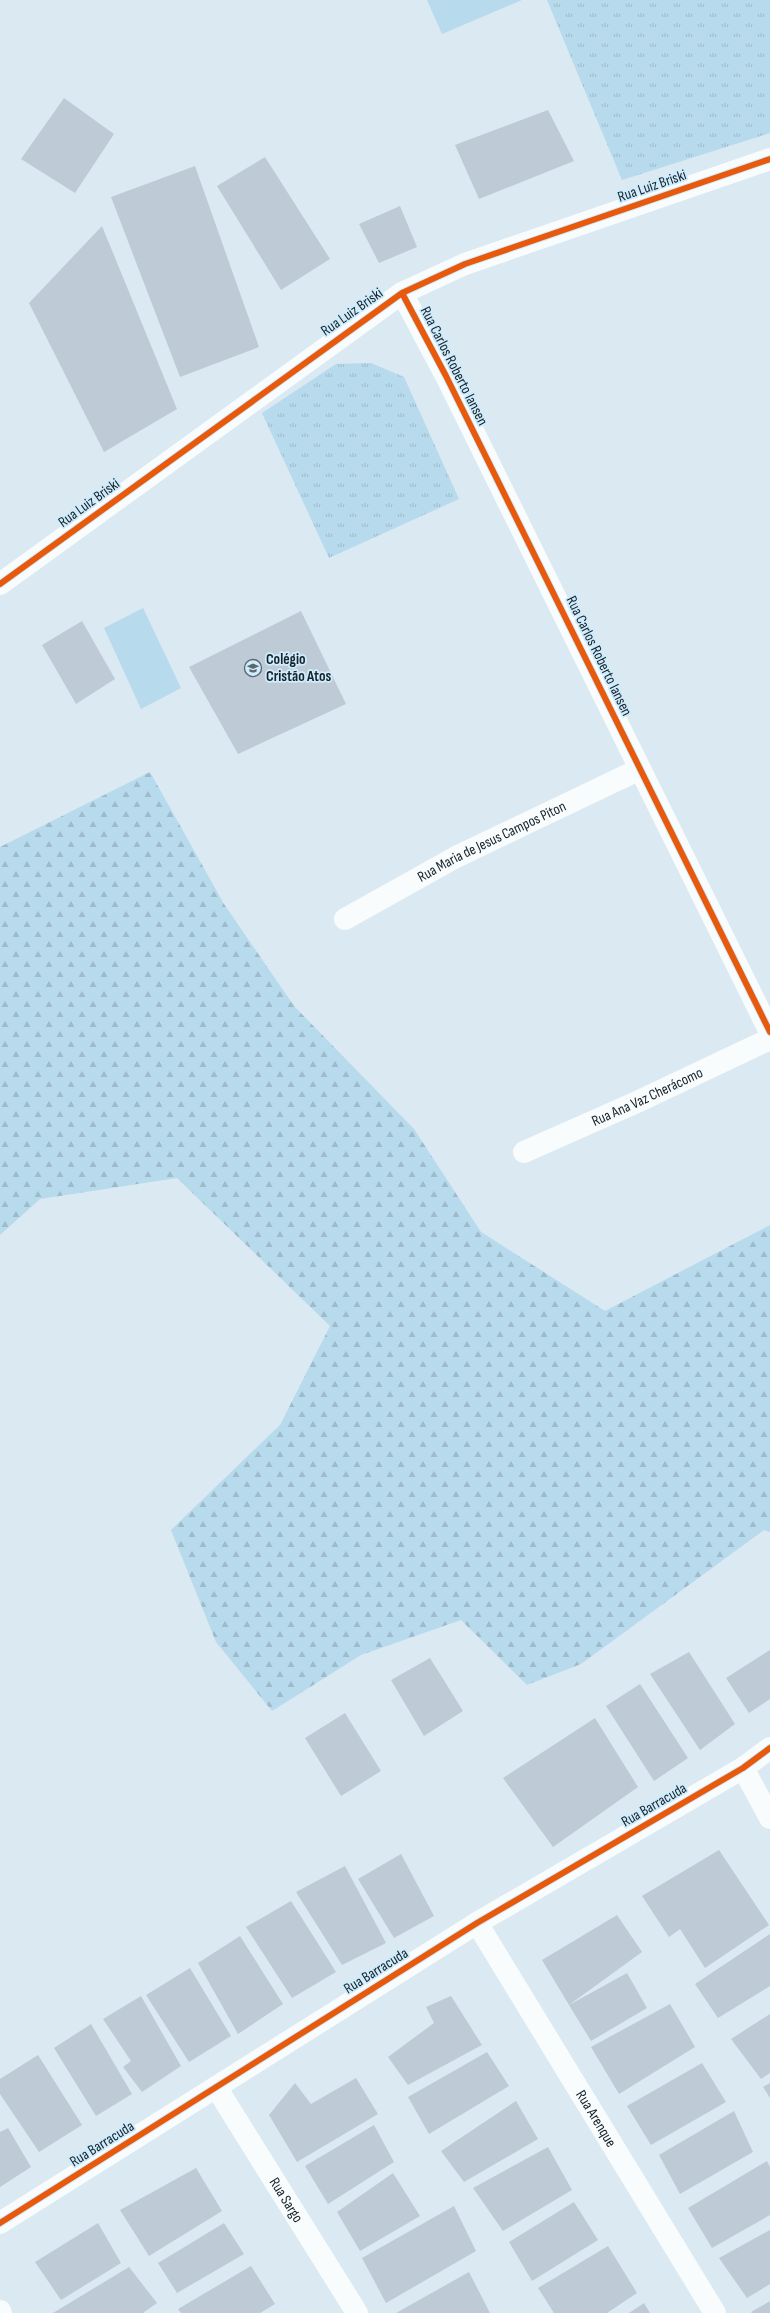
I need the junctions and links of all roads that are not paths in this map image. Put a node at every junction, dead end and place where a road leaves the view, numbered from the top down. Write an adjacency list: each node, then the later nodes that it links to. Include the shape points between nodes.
1 (770, 159): 2 (street, Rua Luiz Briski, via 465,264)
2 (402, 293): 3 (street, Rua Luiz Briski); 4 (street, Rua Carlos Roberto Iansen, via 446,376)
3 (0, 584)
4 (640, 769): 5 (street, Rua Maria de Jesus Campos Piton, via 456,857); 6 (street, Rua Carlos Roberto Iansen)
5 (345, 919)
6 (770, 1032)
7 (770, 1039): 8 (street, Rua Ana Vaz Cherácomo, via 638,1102)
8 (524, 1152)
9 (770, 1748): 10 (street, Rua Barracuda)
10 (743, 1768): 11 (street); 12 (street, Rua Barracuda)
11 (770, 1818)
12 (477, 1923): 13 (street, Rua Barracuda); 16 (street, Rua Arenque)
13 (216, 2087): 14 (street, Rua Barracuda); 15 (street, Rua Sargo)
14 (0, 2223)
15 (357, 2313)
16 (715, 2313)

